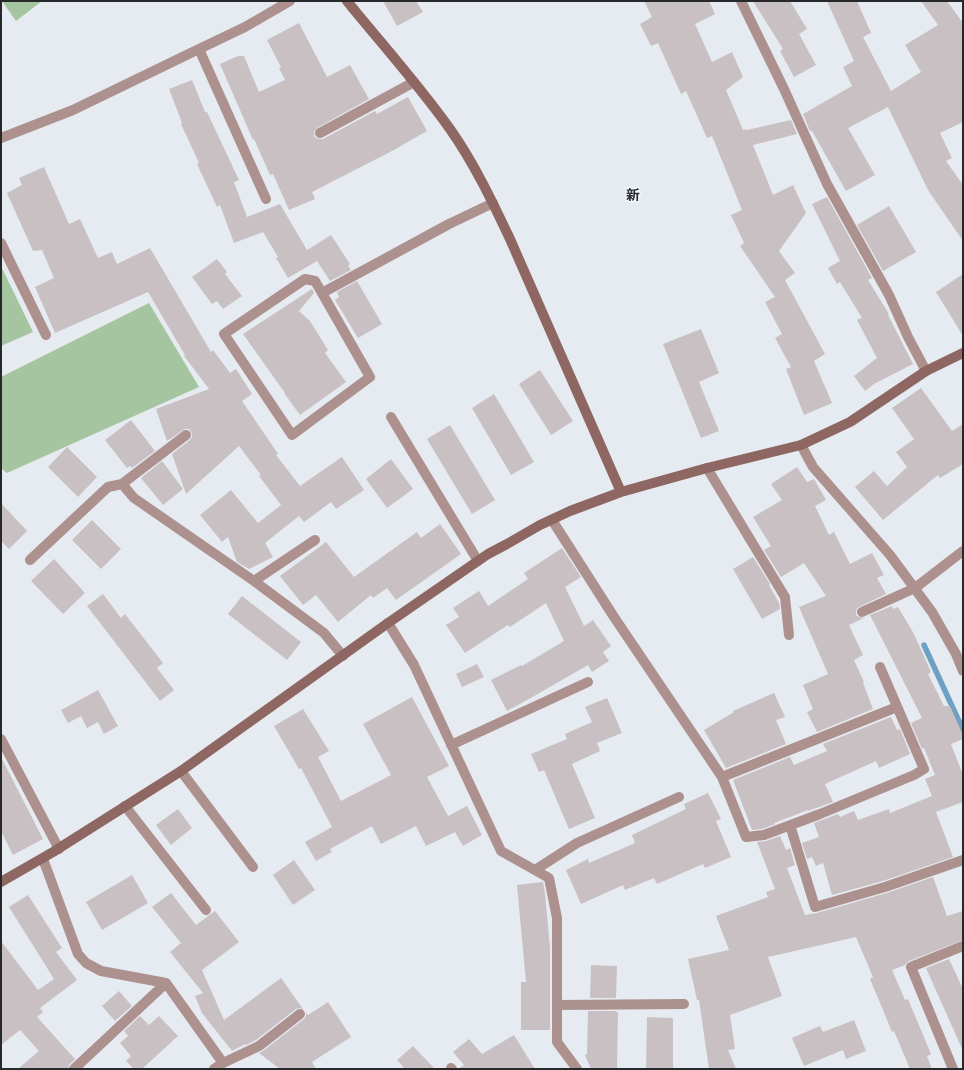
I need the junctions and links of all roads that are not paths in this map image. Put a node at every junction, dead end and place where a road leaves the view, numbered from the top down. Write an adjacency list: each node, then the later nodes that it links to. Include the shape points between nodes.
1 (290, 1): 4 (street, via 245,27)
2 (347, 1): 5 (street)
3 (741, 1): 14 (street, via 827,184 889,295)
4 (199, 49): 7 (street, via 73,110); 8 (street)
5 (414, 82): 6 (street); 9 (street, via 450,130)
6 (320, 133)
7 (1, 138)
8 (266, 199)
9 (493, 203): 11 (street); 20 (street)
10 (1, 243): 12 (street)
11 (322, 292): 11 (street, via 315,281 305,279 224,334 292,435 370,377)
12 (46, 335)
13 (963, 353): 14 (street)
14 (926, 371): 17 (street, via 850,422)
15 (391, 417): 25 (street)
16 (186, 435): 19 (street)
17 (801, 445): 18 (street); 27 (street, via 813,467 890,555)
18 (707, 468): 20 (street); 30 (street, via 785,597)
19 (122, 484): 24 (street, via 108,487); 26 (street, via 134,498)
20 (621, 492): 21 (street)
21 (552, 520): 25 (street); 39 (street)
22 (315, 540): 26 (street)
23 (963, 551): 27 (street)
24 (30, 560)
25 (478, 561): 29 (street)
26 (254, 581): 31 (street, via 324,633)
27 (915, 588): 28 (street); 33 (street, via 932,612)
28 (862, 612)
29 (388, 623): 31 (street); 37 (street, via 414,665)
30 (789, 635)
31 (343, 656): 38 (street)
32 (880, 667): 35 (street)
33 (963, 671)
34 (588, 682): 37 (street)
35 (897, 707): 39 (street); 42 (street, via 924,769)
36 (1, 739): 43 (street)
37 (451, 745): 47 (street, via 501,851)
38 (181, 771): 41 (street); 46 (street)
39 (722, 777): 42 (street, via 746,837 764,835)
40 (679, 797): 47 (street, via 577,842)
41 (126, 806): 43 (street); 49 (street)
42 (790, 825): 45 (street, via 815,907 885,887)
43 (59, 849): 44 (street)
44 (43, 859): 48 (street); 51 (street, via 78,954 101,971)
45 (963, 860)
46 (253, 867)
47 (535, 870): 53 (street, via 549,878 557,918)
48 (1, 882)
49 (206, 910)
50 (963, 946): 59 (street, via 911,967)
51 (166, 983): 55 (street); 57 (street)
52 (684, 1004): 53 (street)
53 (557, 1005): 56 (street, via 557,1042)
54 (300, 1014): 55 (street, via 259,1046)
55 (223, 1063): 58 (street)
56 (574, 1068)
57 (74, 1069)
58 (214, 1069)
59 (953, 1069)

